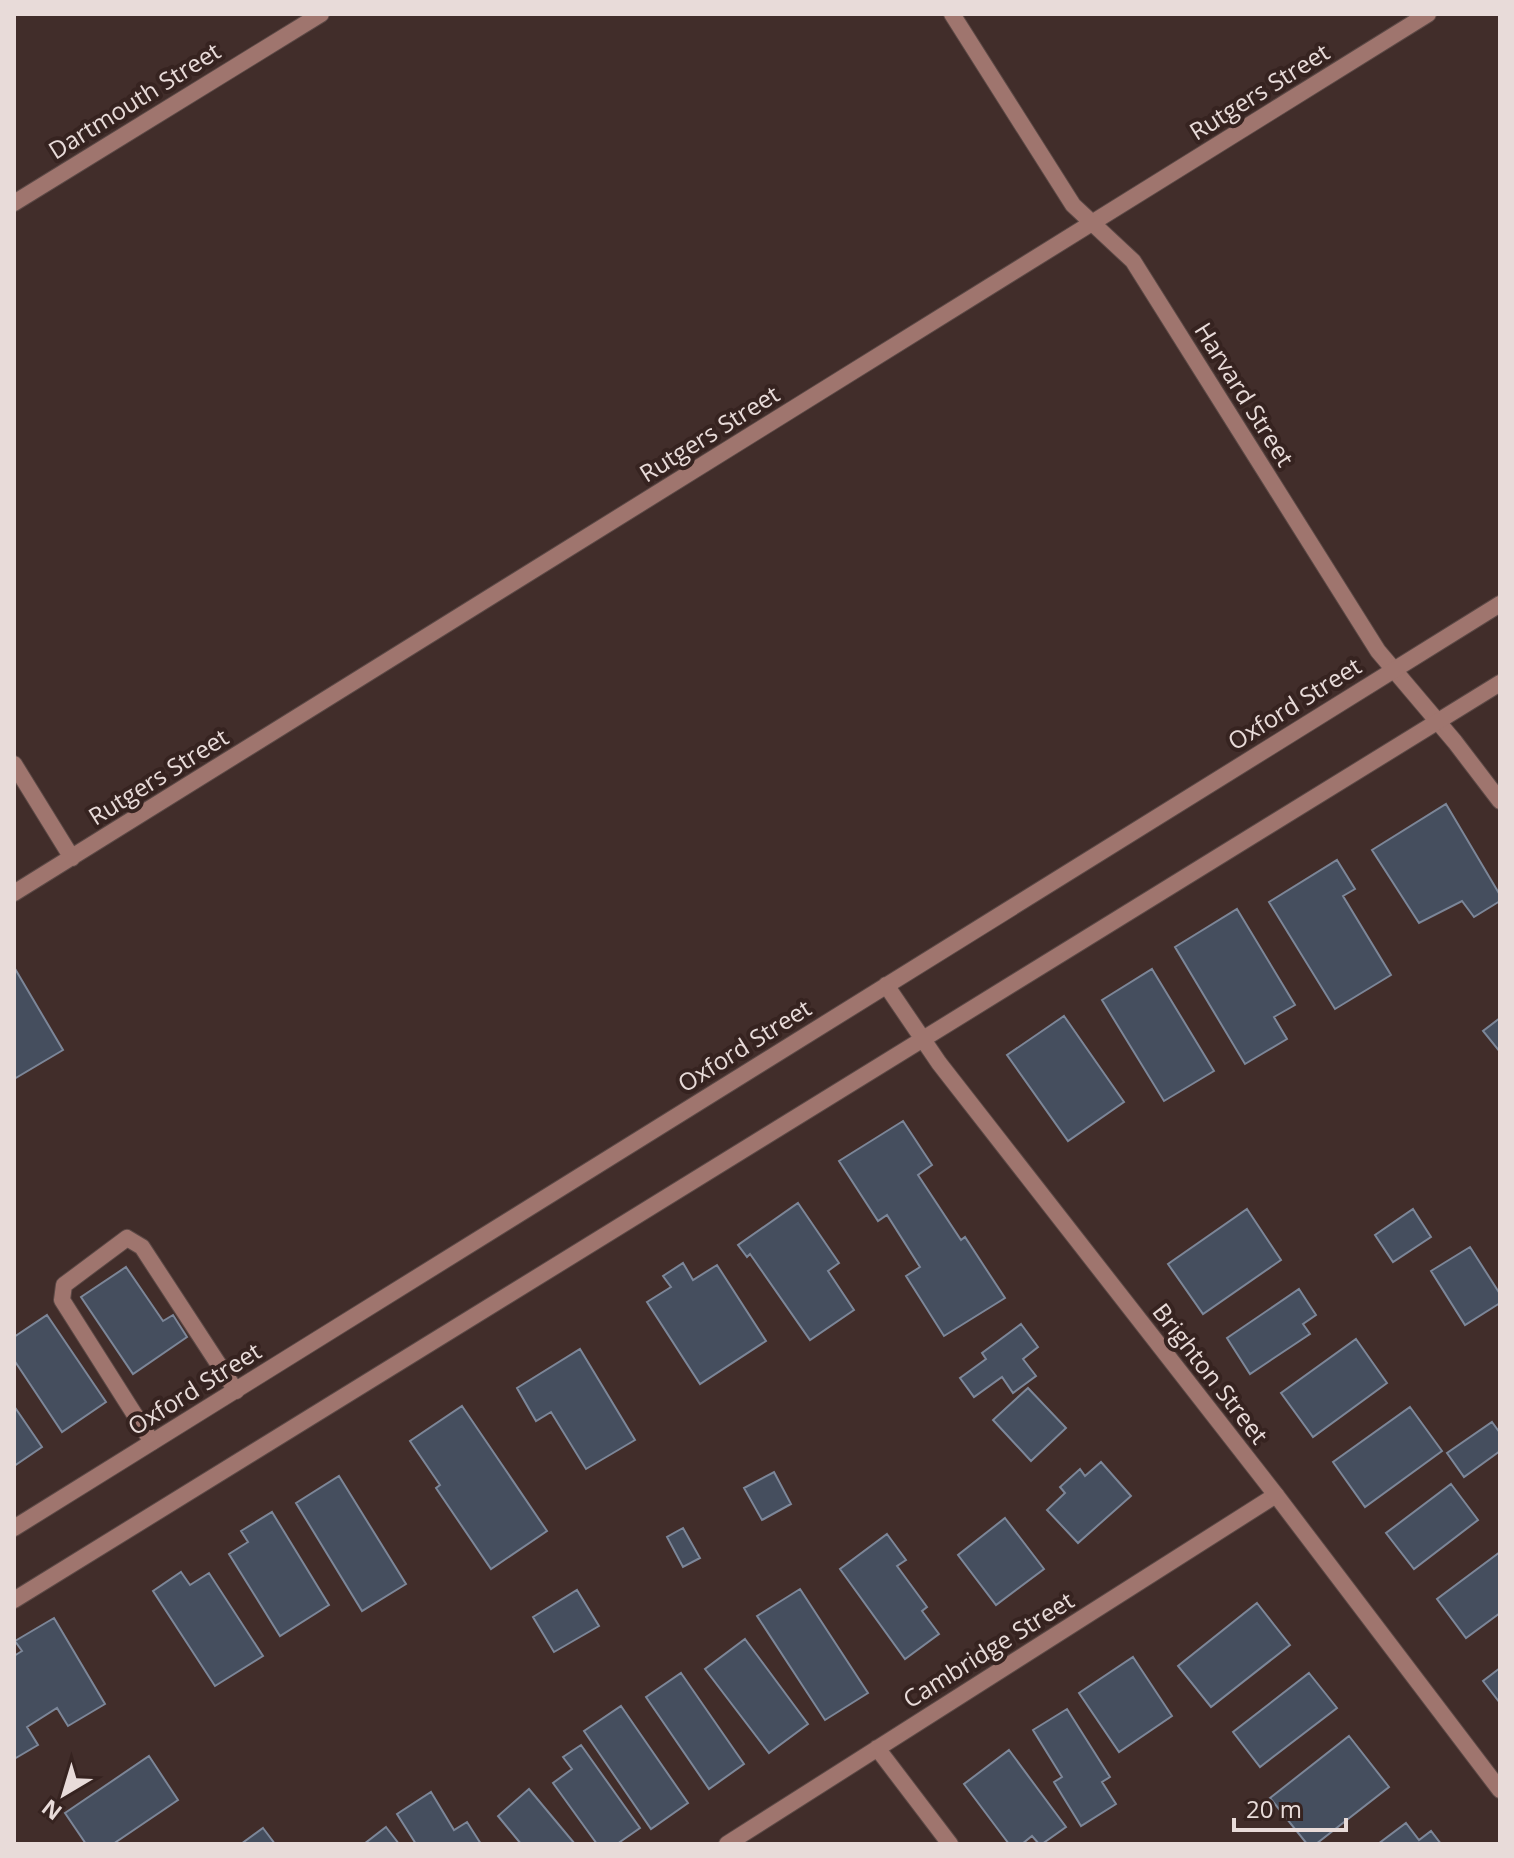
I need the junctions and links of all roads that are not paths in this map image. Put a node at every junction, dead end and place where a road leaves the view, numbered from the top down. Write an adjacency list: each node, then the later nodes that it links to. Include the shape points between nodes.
1 (321, 14): 4 (street, Dartmouth Street)
2 (952, 14): 5 (street, Harvard Street, via 1057,184)
3 (1428, 14): 5 (street, Rutgers Street)
4 (14, 203)
5 (1091, 224): 7 (street, Harvard Street, via 1133,261); 12 (street, Rutgers Street)
6 (1500, 604): 7 (street, Oxford Street)
7 (1394, 670): 9 (street, Harvard Street); 14 (street, Oxford Street)
8 (1500, 683): 9 (street)
9 (1437, 721): 11 (street, Harvard Street); 15 (street)
10 (14, 764): 12 (street)
11 (1500, 801)
12 (72, 858): 13 (street, Rutgers Street)
13 (14, 893)
14 (886, 985): 15 (street, Brighton Street); 16 (street, Oxford Street)
15 (923, 1040): 18 (street, Brighton Street); 20 (street)
16 (236, 1391): 17 (street, Oxford Street); 17 (street, via 142,1247 127,1238 64,1285 62,1300)
17 (152, 1442): 19 (street, Oxford Street)
18 (1276, 1495): 21 (street, Cambridge Street); 22 (street, Brighton Street)
19 (14, 1528)
20 (14, 1600)
21 (877, 1748): 23 (street, Cambridge Street); 24 (street)
22 (1500, 1790)
23 (727, 1844)
24 (950, 1844)

